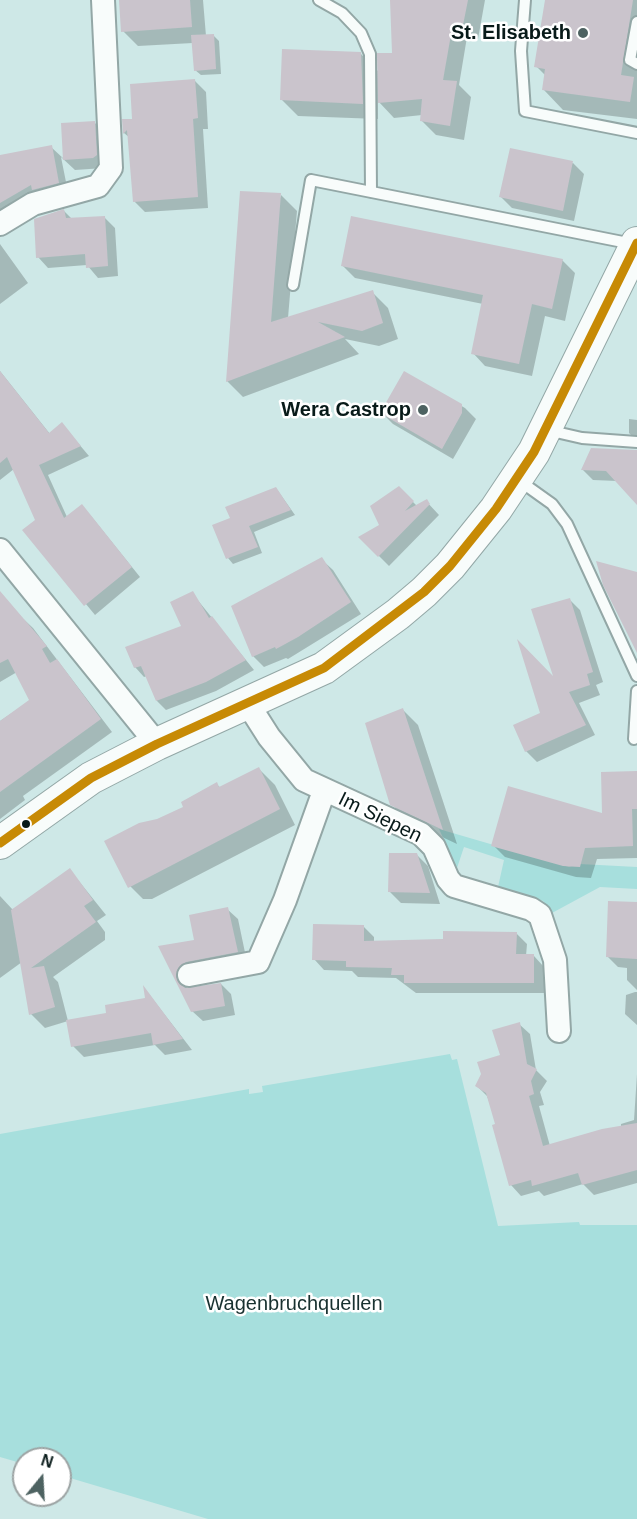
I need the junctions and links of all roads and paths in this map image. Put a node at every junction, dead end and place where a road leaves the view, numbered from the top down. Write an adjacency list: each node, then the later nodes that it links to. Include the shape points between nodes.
1 (103, 0): 8 (street, via 111,168 98,186 33,204)
2 (319, 0): 7 (lane, via 342,13 361,33 370,54)
3 (525, 0): 6 (lane, via 521,51 525,111)
4 (637, 22): 5 (lane, via 630,60)
5 (637, 64)
6 (637, 133)
7 (371, 192): 9 (lane); 10 (lane, via 311,180)
8 (0, 224)
9 (637, 244): 11 (main road)
10 (293, 285)
11 (547, 430): 12 (lane, via 582,438); 13 (main road)
12 (637, 442)
13 (517, 479): 15 (lane, via 552,504 567,524); 17 (main road, via 450,566 398,615 324,668)
14 (0, 550): 19 (street)
15 (637, 676)
16 (637, 690): 18 (lane)
17 (248, 704): 19 (main road); 20 (street, Im Siepen, via 304,780)
18 (634, 739)
19 (157, 744): 21 (main road, via 91,778)
20 (324, 791): 22 (street, Im Siepen, via 258,962); 23 (street, Im Siepen, via 421,834 434,847 454,886 540,915 555,960)
21 (0, 843)
22 (189, 975)
23 (559, 1031)

